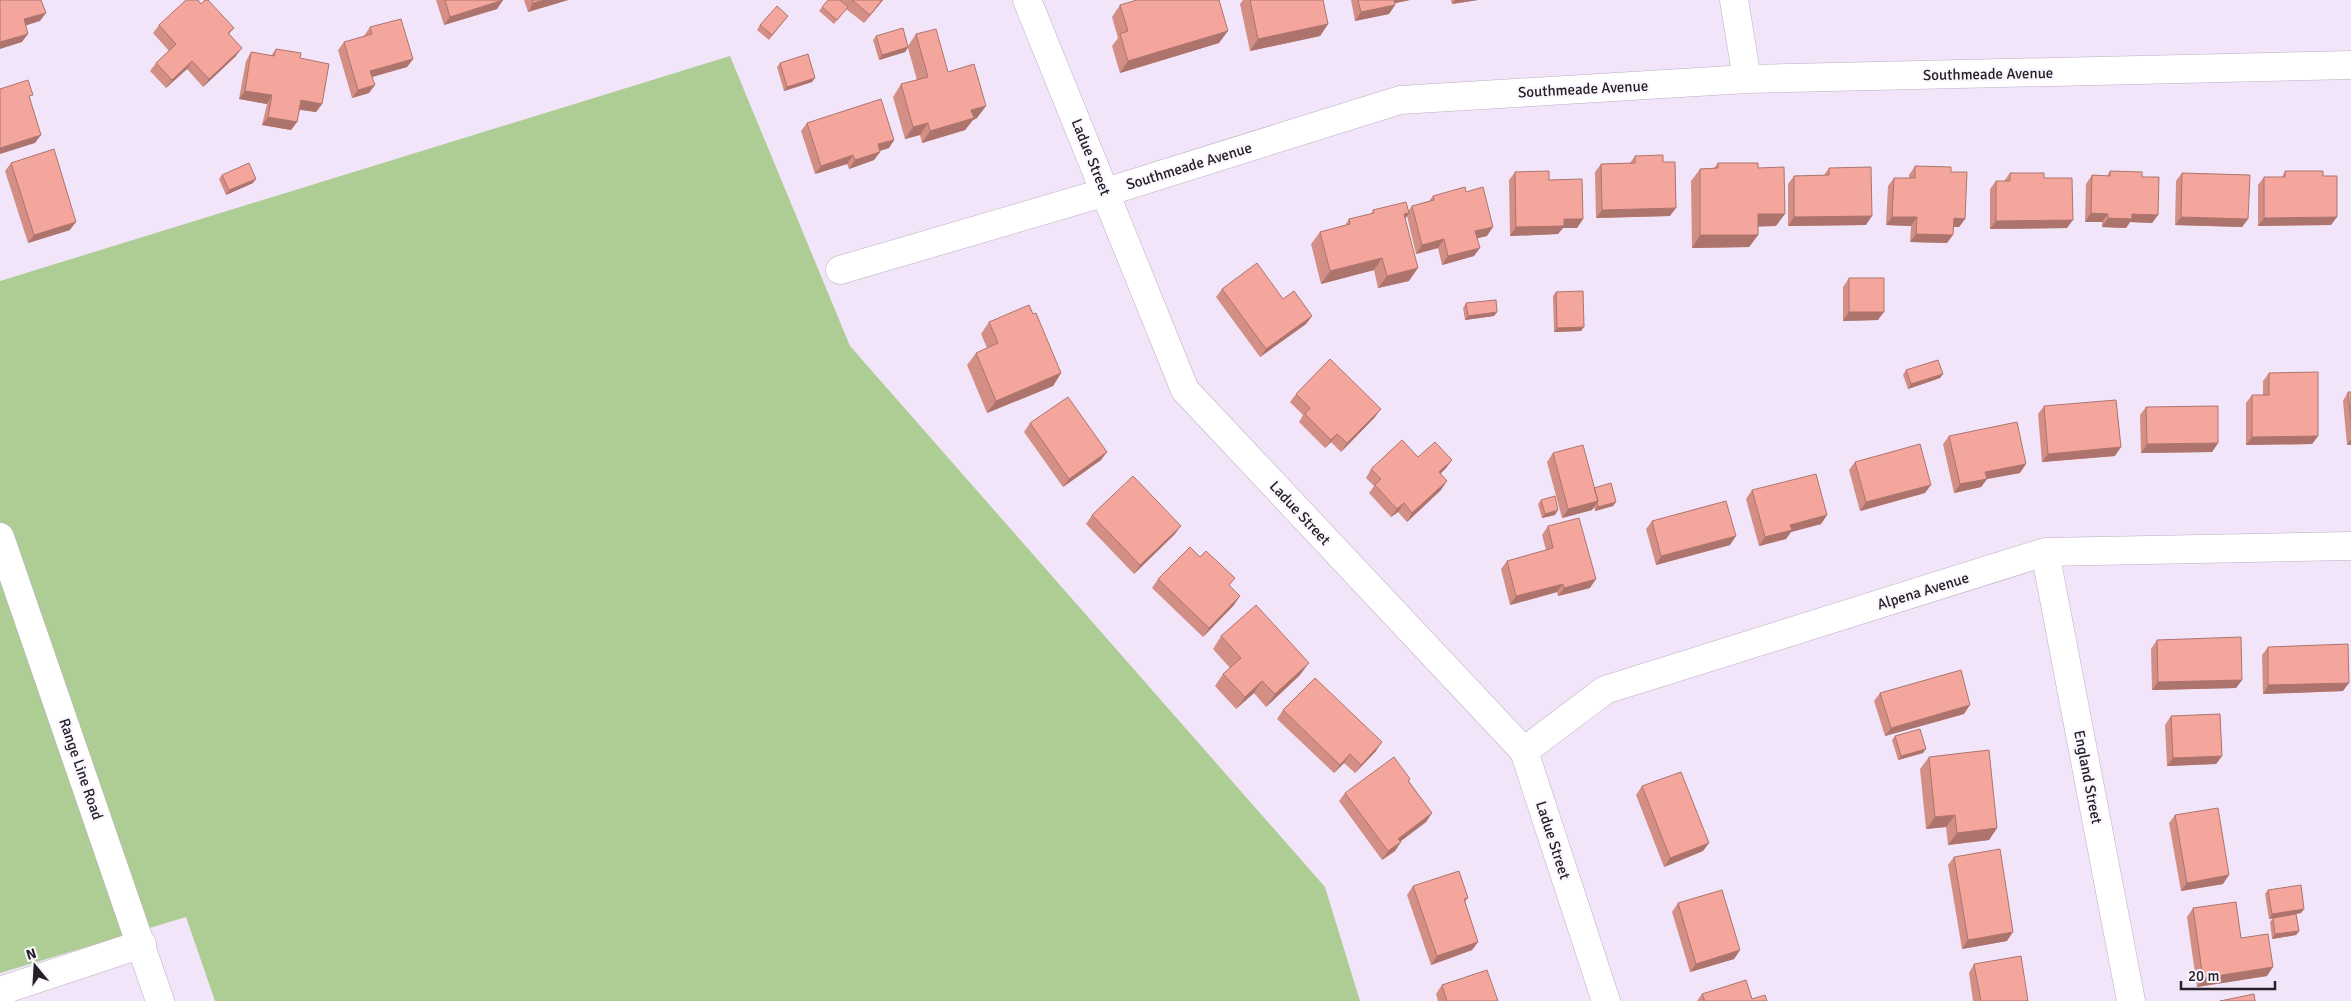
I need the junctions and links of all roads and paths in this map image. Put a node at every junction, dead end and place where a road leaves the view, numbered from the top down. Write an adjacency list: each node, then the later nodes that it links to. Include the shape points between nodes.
1 (1027, 0): 5 (street, Ladue Street)
2 (1734, 0): 4 (street)
3 (2351, 64): 4 (street, Southmeade Avenue)
4 (1747, 80): 5 (street, Southmeade Avenue, via 1400,100)
5 (1106, 192): 6 (street, Southmeade Avenue); 10 (street, Ladue Street, via 1185,390)
6 (840, 270)
7 (0, 537): 11 (street, Range Line Road)
8 (2351, 546): 9 (street, Alpena Avenue)
9 (2045, 552): 10 (street, Alpena Avenue, via 1604,690); 15 (street, England Street)
10 (1524, 751): 14 (street, Ladue Street)
11 (142, 944): 12 (street); 13 (street, Range Line Road)
12 (17, 992)
13 (160, 1001)
14 (1606, 1001)
15 (2131, 1001)

